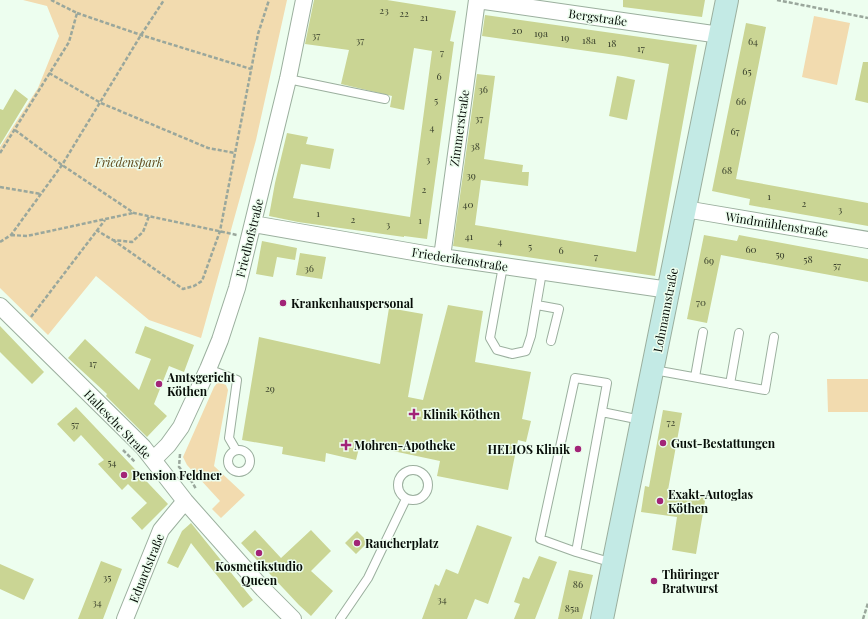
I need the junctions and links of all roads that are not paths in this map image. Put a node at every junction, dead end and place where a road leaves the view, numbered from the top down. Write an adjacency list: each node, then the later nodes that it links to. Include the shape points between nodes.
1 (304, 0): 5 (street, Friedhofstraße)
2 (477, 0): 4 (street, Bergstraße); 10 (street, Zimmerstraße)
3 (727, 0): 4 (main road, Lohmannstraße)
4 (720, 35): 7 (main road, Lohmannstraße)
5 (288, 79): 6 (lane); 8 (street, Friedhofstraße)
6 (385, 99)
7 (685, 209): 9 (street, Windmühlenstraße); 13 (main road, Lohmannstraße)
8 (252, 224): 10 (street, Friederikenstraße); 20 (street, Friedhofstraße, via 237,288)
9 (868, 240)
10 (442, 257): 11 (street, Friederikenstraße)
11 (504, 266): 12 (street, Friederikenstraße); 14 (lane, via 490,338 497,350 512,354 526,351)
12 (542, 272): 13 (street, Friederikenstraße); 14 (lane)
13 (669, 290): 21 (main road, Lohmannstraße)
14 (537, 304): 19 (lane, via 559,309)
15 (0, 306): 27 (street, Hallesche Straße)
16 (703, 332): 22 (lane)
17 (739, 333): 23 (lane)
18 (774, 337): 23 (lane, via 765,390)
19 (551, 341)
20 (208, 369): 26 (lane, via 237,380 230,438); 27 (street, Friedhofstraße, via 181,427)
21 (653, 370): 22 (lane); 25 (main road, Lohmannstraße)
22 (695, 378): 23 (lane)
23 (730, 384)
24 (602, 412): 25 (lane); 30 (lane); 30 (lane, via 608,384 575,378 540,539)
25 (643, 420): 31 (main road, Lohmannstraße)
26 (236, 450)
27 (153, 460): 28 (street, Hallesche Straße)
28 (191, 497): 32 (street, Eduardstraße, via 161,530); 33 (street, Hallesche Straße, via 264,589)
29 (406, 500): 34 (lane, via 368,578)
30 (576, 552): 31 (lane)
31 (614, 563): 35 (main road, Lohmannstraße)
32 (125, 619)
33 (293, 619)
34 (340, 619)
35 (602, 619)

